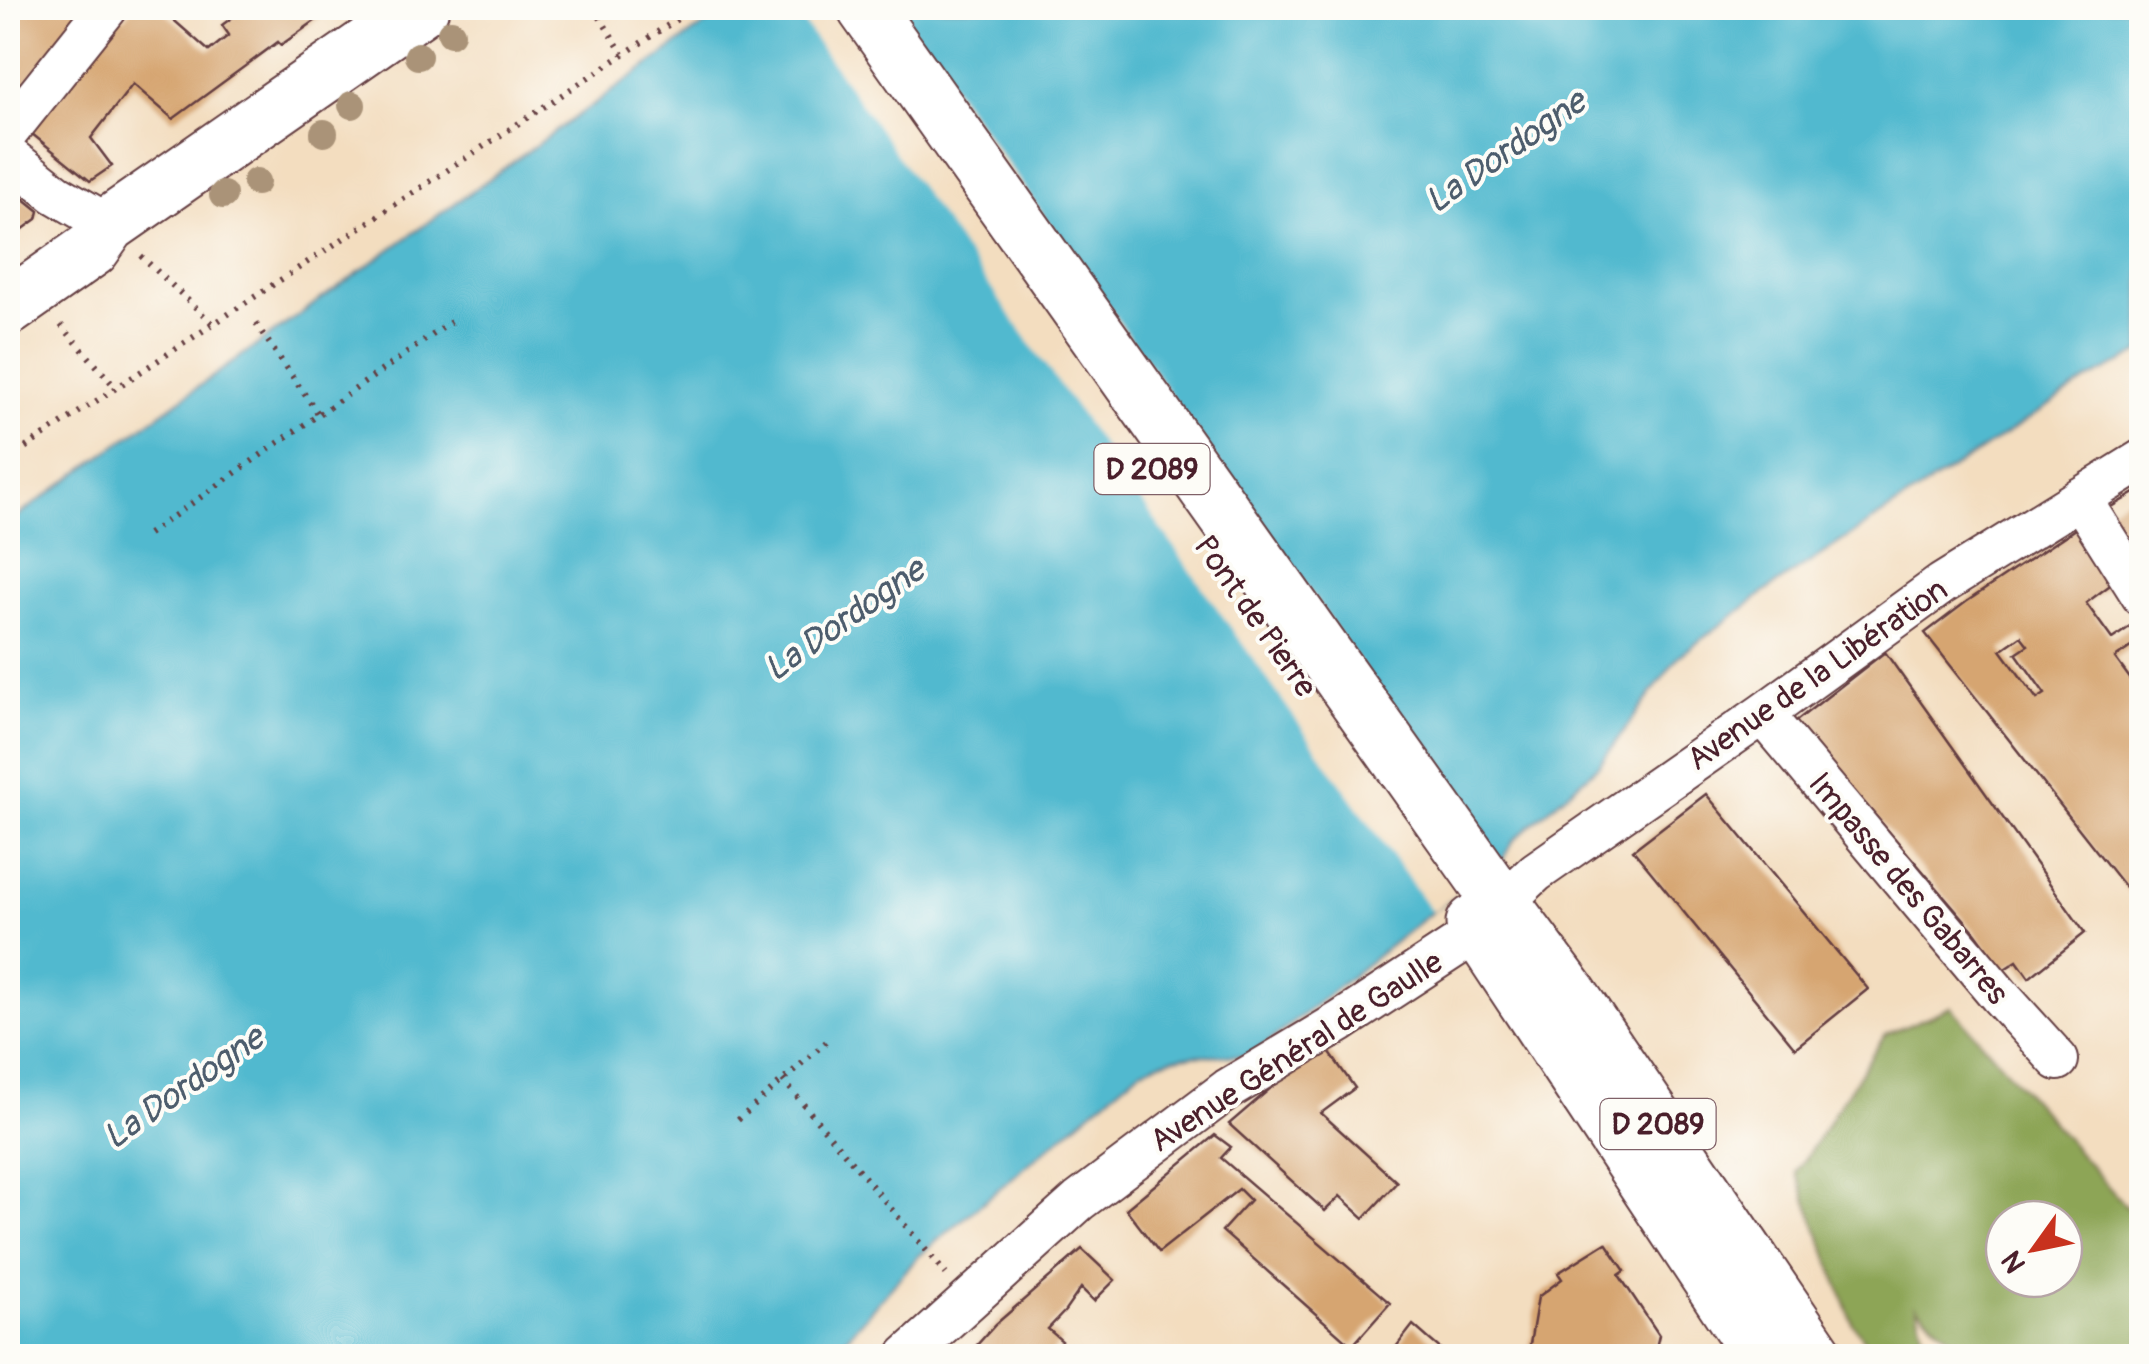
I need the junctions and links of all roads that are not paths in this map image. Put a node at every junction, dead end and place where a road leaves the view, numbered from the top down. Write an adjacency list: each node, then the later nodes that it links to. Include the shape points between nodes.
1 (107, 8): 5 (street)
2 (421, 8): 7 (main road)
3 (824, 8): 13 (main road, Pont de Pierre / D 2089)
4 (865, 8): 13 (main road, D 2089)
5 (8, 132)
6 (8, 156): 7 (street)
7 (110, 225): 8 (main road, via 92,249)
8 (20, 300)
9 (2142, 460): 10 (street, Avenue de la Libération)
10 (2080, 498): 11 (street); 12 (street, Avenue de la Libération, via 1942,584)
11 (2142, 596)
12 (1763, 714): 13 (street, Avenue de la Libération); 14 (street, Impasse des Gabarres)
13 (1493, 909): 15 (street, Avenue Général de Gaulle, via 1079,1200); 16 (main road, D 2089); 17 (main road, D 2089, via 1569,993)
14 (2058, 1060)
15 (907, 1356)
16 (1760, 1356)
17 (1816, 1356)

